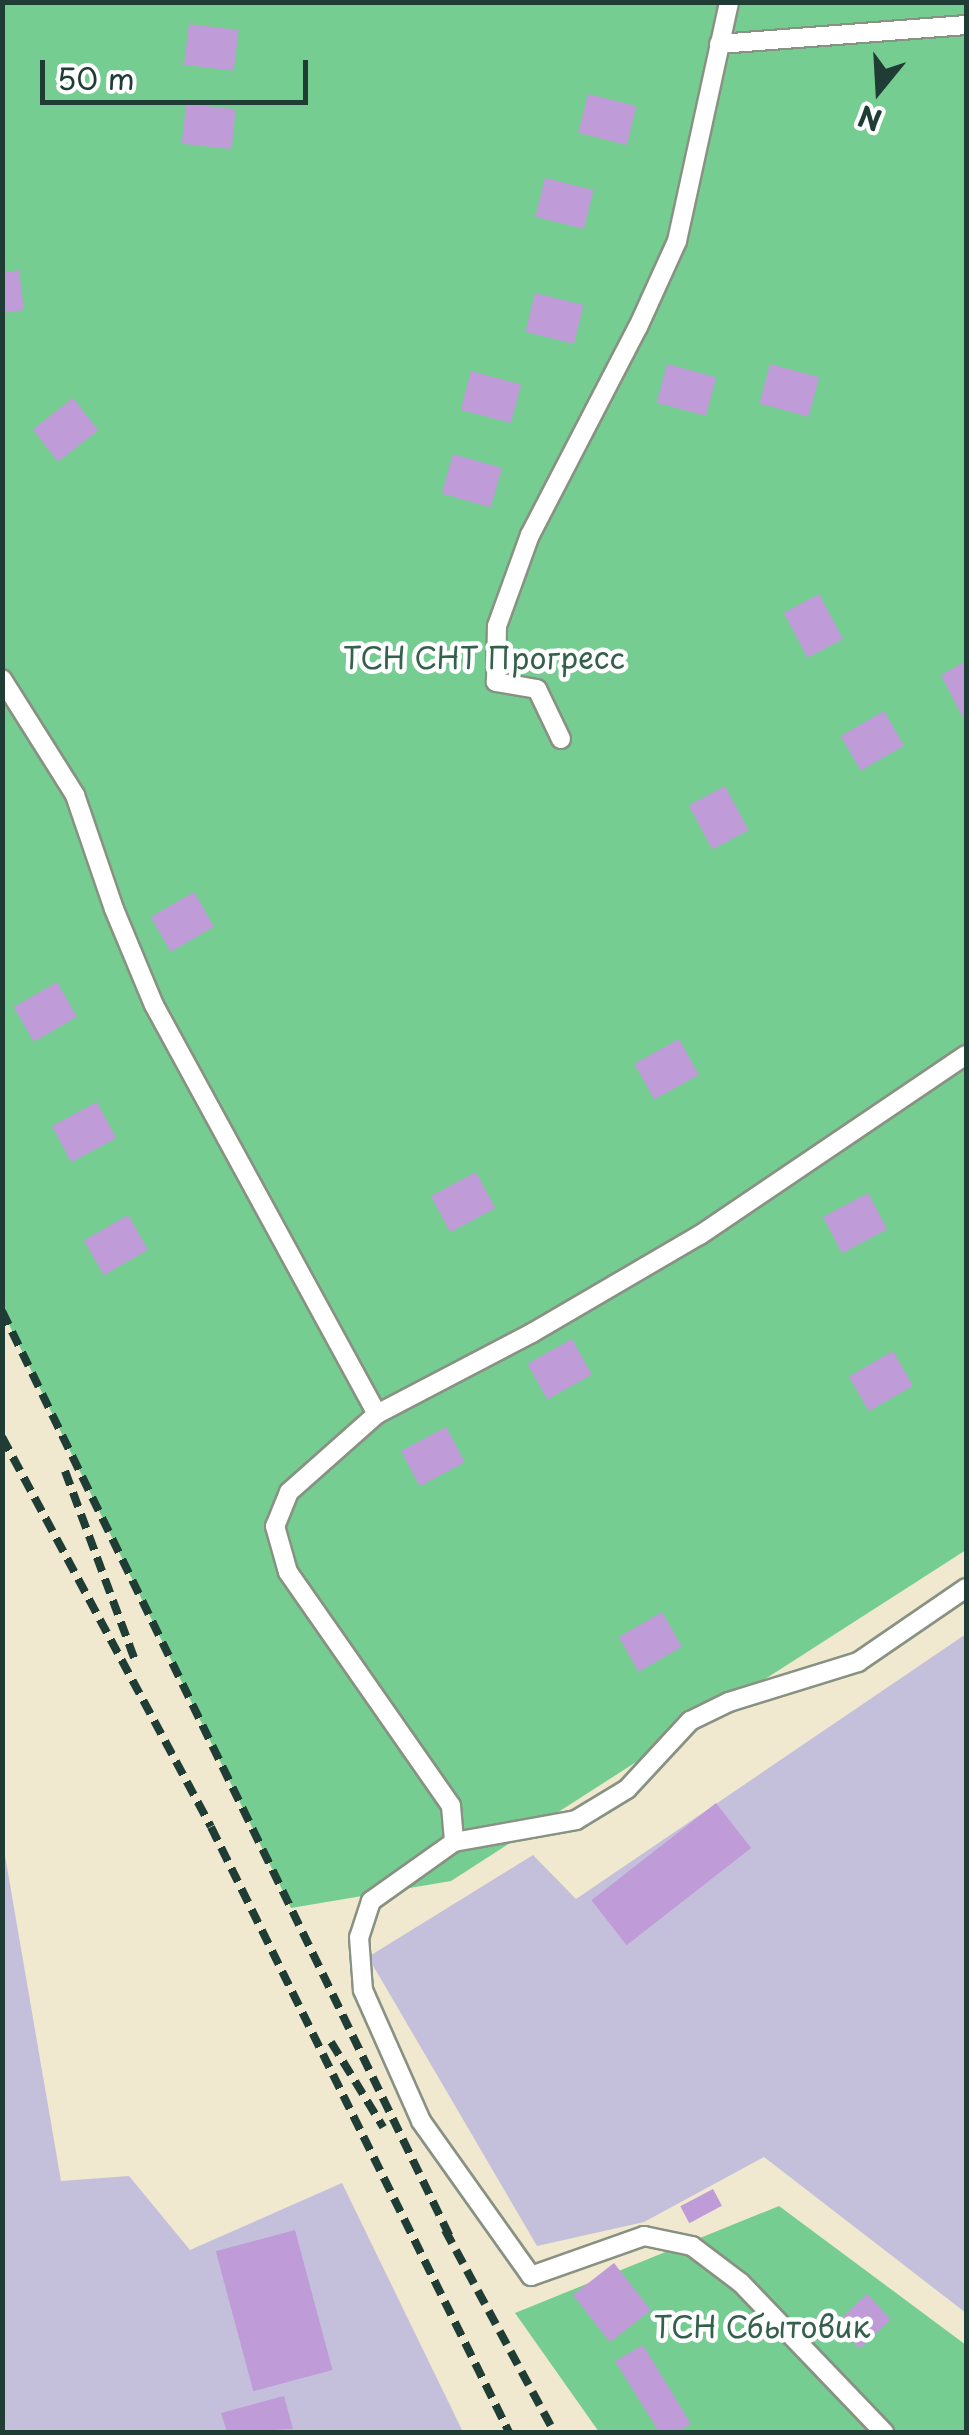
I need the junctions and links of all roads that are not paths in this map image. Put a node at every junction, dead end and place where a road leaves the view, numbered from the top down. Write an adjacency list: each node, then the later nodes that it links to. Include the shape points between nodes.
1 (729, 2): 3 (lane)
2 (966, 25): 3 (lane)
3 (720, 44): 5 (lane, via 677,241 530,535 497,626 496,682 537,688)
4 (2, 679): 7 (lane, via 75,795 154,1006)
5 (561, 739)
6 (966, 1055): 7 (lane, via 700,1235)
7 (377, 1414): 9 (lane, via 289,1492 275,1526 288,1572 451,1806)
8 (966, 1588): 9 (lane, via 858,1662 690,1720 626,1790 576,1820)
9 (454, 1842): 10 (lane, via 371,1901 359,1937 364,1990 421,2122 530,2276 644,2236 692,2246 741,2284)
10 (884, 2432)

